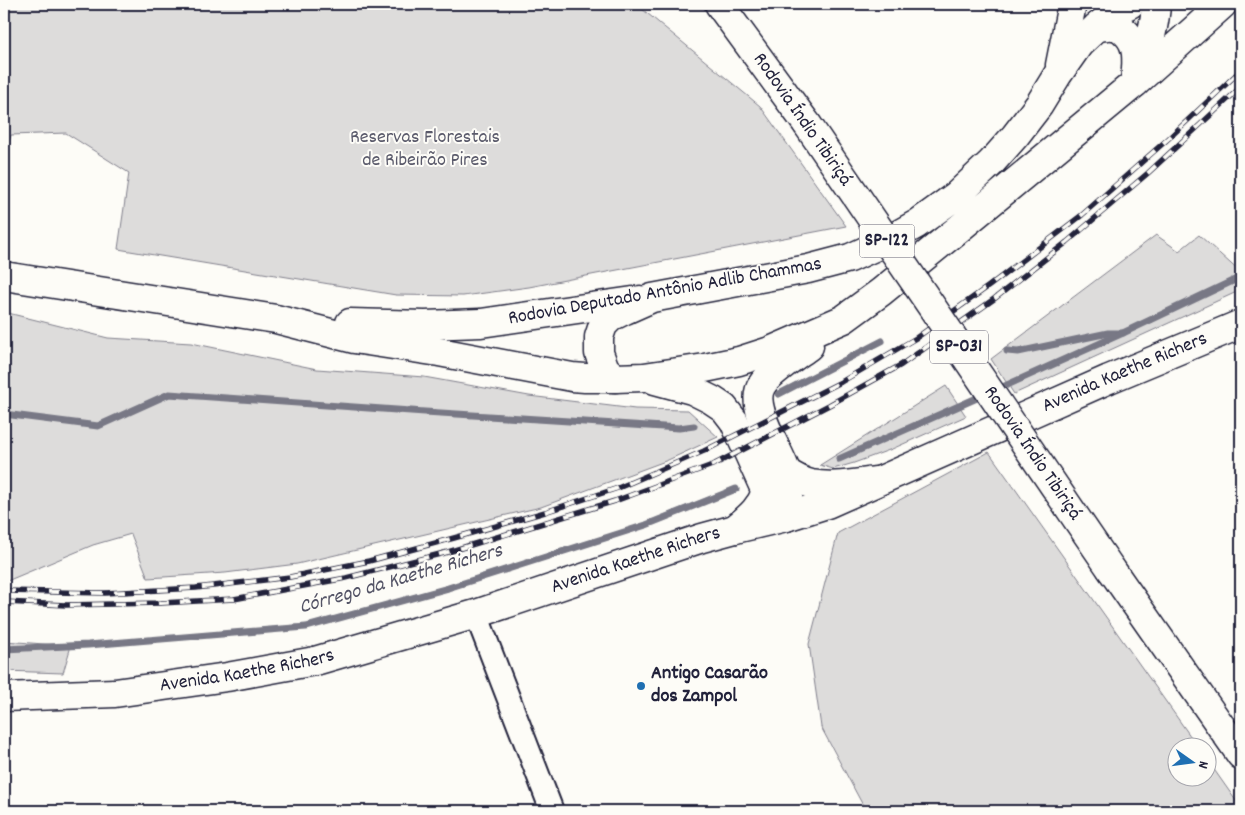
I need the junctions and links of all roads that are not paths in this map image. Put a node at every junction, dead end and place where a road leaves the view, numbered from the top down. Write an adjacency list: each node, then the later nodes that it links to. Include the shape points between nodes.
1 (719, 4): 23 (main road, Rodovia Índio Tibiriçá / SP-031, bridge, via 807,124 1110,569)
2 (1072, 4): 7 (main road)
3 (1130, 4): 6 (main road, Rodovia Deputado Antônio Adlib Chammas / SP-122)
4 (1156, 4): 8 (main road, via 1149,47)
5 (1223, 4): 8 (main road, Rodovia Deputado Antônio Adlib Chammas)
6 (1097, 27): 7 (main road, Rodovia Deputado Antônio Adlib Chammas / SP-122); 8 (main road, via 1122,29 1134,43)
7 (1058, 74): 10 (main road, Rodovia Deputado Antônio Adlib Chammas / SP-122, via 1039,105 991,163 957,195 885,242 850,258 808,269)
8 (1135, 83): 11 (main road, Rodovia Deputado Antônio Adlib Chammas / SP-122)
9 (4, 276): 12 (main road, Rodovia Deputado Antônio Adlib Chammas / SP-122)
10 (652, 298): 12 (main road, Rodovia Deputado Antônio Adlib Chammas / SP-122, via 481,323 425,325); 15 (main road, via 611,317 603,326 599,353 605,369)
11 (844, 319): 14 (main road, Rodovia Deputado Antônio Adlib Chammas / SP-122, via 739,361); 16 (main road, via 771,375 758,392 760,412)
12 (276, 320): 15 (main road, Rodovia Deputado Antônio Adlib Chammas / SP-122, via 354,339 572,377)
13 (1241, 324): 17 (main road, Avenida Kaethe Richers)
14 (644, 376): 15 (main road, Rodovia Deputado Antônio Adlib Chammas / SP-122); 18 (main road, via 692,390 724,408 734,421)
15 (615, 378)
16 (786, 472): 17 (main road, via 810,484 824,486); 19 (main road, via 789,488)
17 (875, 482): 19 (main road, Avenida Kaethe Richers, via 827,504)
18 (766, 492): 19 (main road); 20 (main road, via 753,514)
19 (786, 517): 20 (main road, Avenida Kaethe Richers)
20 (735, 529): 21 (main road, Avenida Kaethe Richers)
21 (476, 614): 22 (main road, Avenida Kaethe Richers, via 315,661 227,677 115,693); 24 (street)
22 (4, 697)
23 (1241, 755)
24 (552, 811)

